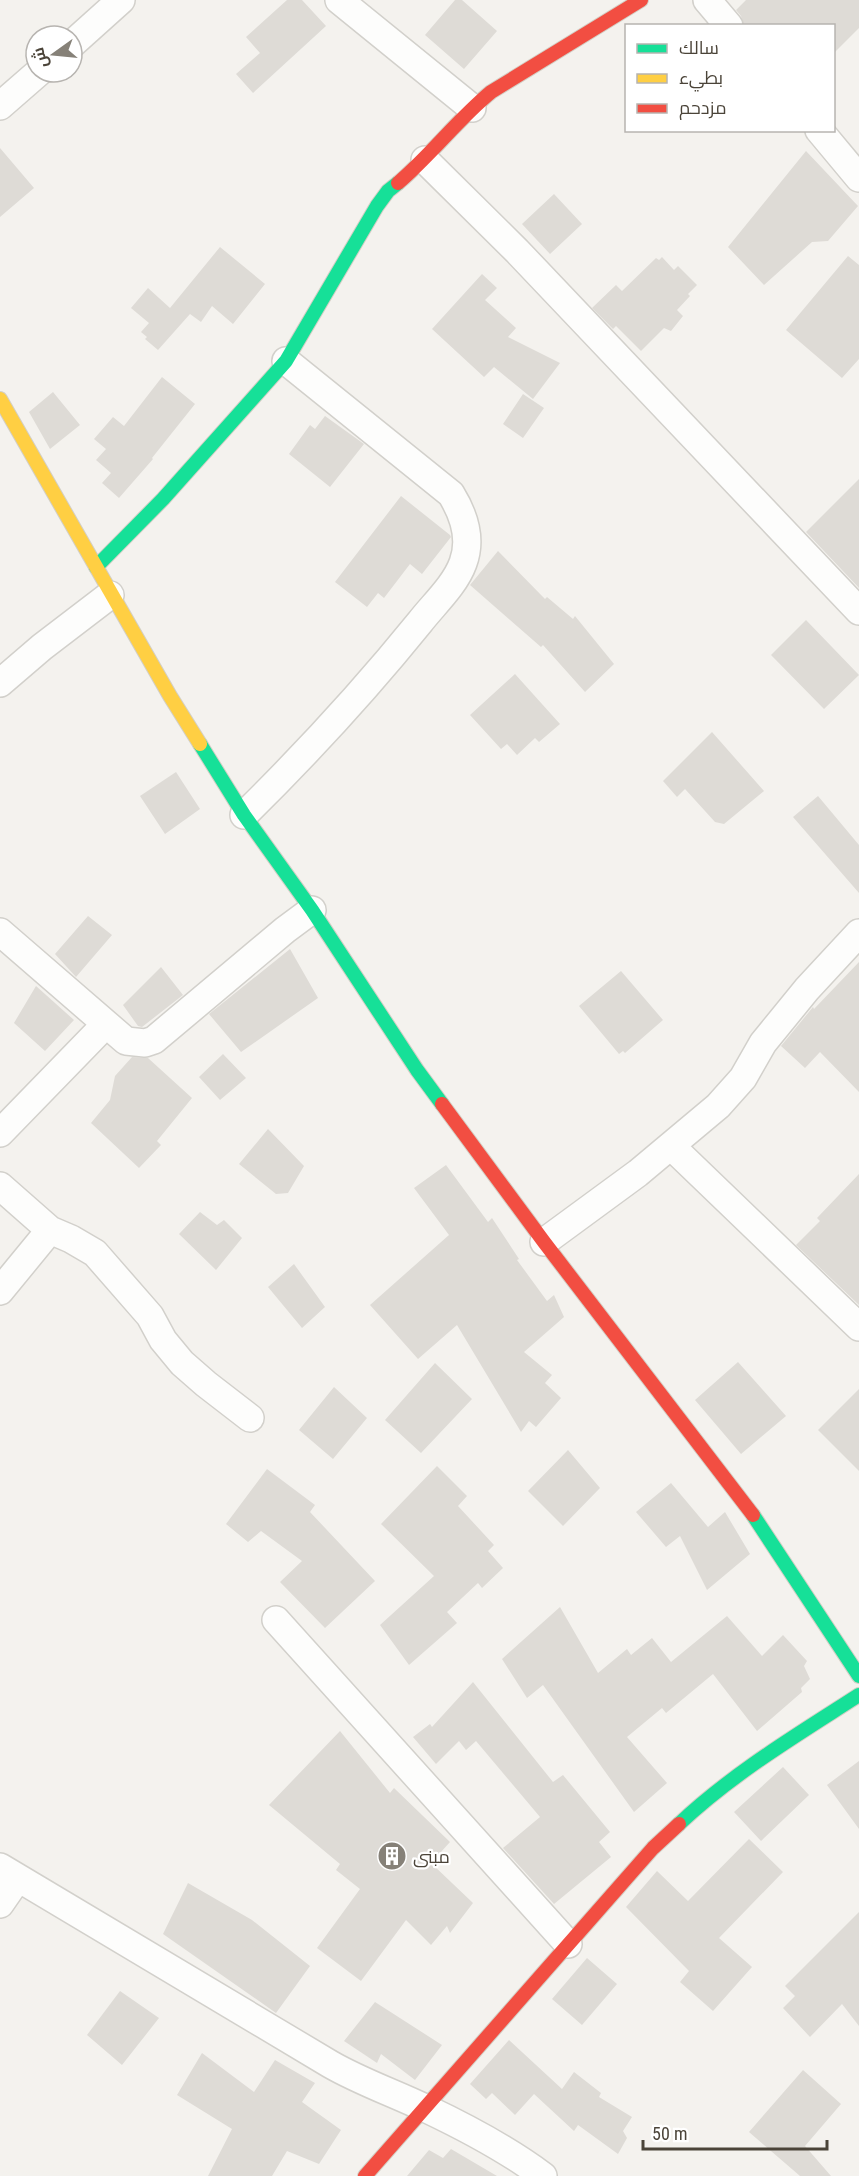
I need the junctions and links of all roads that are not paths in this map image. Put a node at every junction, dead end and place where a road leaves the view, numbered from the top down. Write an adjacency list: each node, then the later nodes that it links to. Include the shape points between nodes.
1 (121, 0): 6 (street)
2 (339, 0): 9 (street)
3 (641, 0): 9 (street, via 491,92)
4 (707, 0): 5 (street)
5 (727, 24)
6 (84, 33)
7 (25, 84): 8 (street)
8 (0, 106)
9 (472, 108): 11 (street)
10 (821, 132): 12 (street)
11 (425, 160): 13 (street, via 388,191 377,206); 17 (street)
12 (859, 178)
13 (286, 361): 15 (street, via 163,499); 19 (street, via 451,494 466,526 467,550 452,582 394,654 300,760)
14 (0, 399): 15 (street)
15 (96, 567): 16 (street)
16 (110, 595): 18 (street); 19 (street)
17 (859, 611)
18 (0, 683)
19 (244, 815): 20 (street)
20 (312, 910): 23 (street, via 154,1040 135,1044); 28 (street, via 417,1070)
21 (0, 932): 23 (street)
22 (859, 933): 25 (street, via 763,1042 743,1078 718,1106)
23 (105, 1025): 24 (street)
24 (0, 1133)
25 (671, 1146): 28 (street); 30 (street)
26 (0, 1186): 27 (street)
27 (50, 1230): 29 (street); 31 (street, via 95,1253 150,1316 182,1363)
28 (544, 1242): 33 (street, via 753,1515)
29 (0, 1291)
30 (859, 1327)
31 (250, 1418)
32 (276, 1620): 37 (street)
33 (859, 1676)
34 (859, 1695): 37 (street, via 702,1802 653,1848)
35 (9, 1872): 36 (street); 38 (street, via 358,2080)
36 (0, 1904)
37 (568, 1944): 38 (street)
38 (426, 2108): 39 (street); 40 (street, via 501,2148)
39 (365, 2176)
40 (543, 2176)

